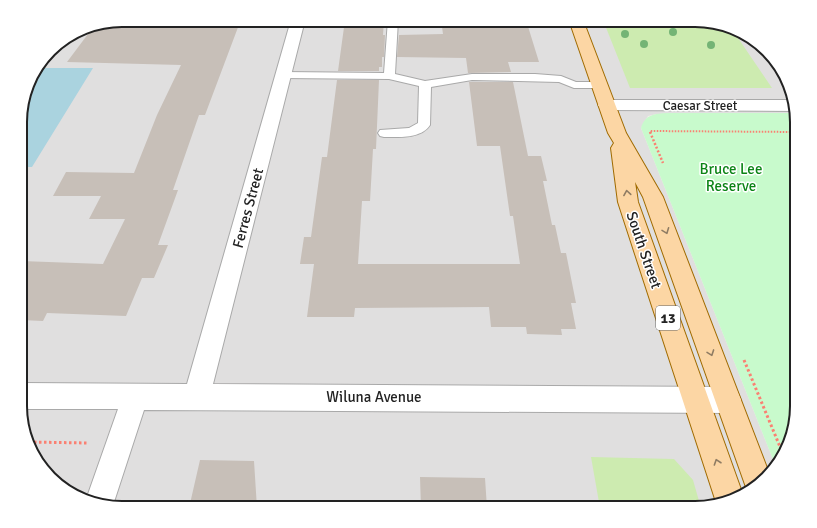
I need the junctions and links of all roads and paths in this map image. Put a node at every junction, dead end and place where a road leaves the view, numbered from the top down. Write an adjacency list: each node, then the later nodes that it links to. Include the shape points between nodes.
1 (296, 27): 4 (street, Ferres Street)
2 (392, 27): 5 (lane)
3 (579, 27): 7 (main road, South Street / 13)
4 (284, 75): 5 (lane); 16 (street, Ferres Street)
5 (389, 76): 6 (lane)
6 (425, 84): 7 (lane, via 472,77 535,77 561,79 574,85); 11 (lane, via 424,125 411,132)
7 (600, 85): 8 (main road, South Street / 13)
8 (607, 105): 9 (street, Caesar Street); 12 (main road, South Street / 13)
9 (788, 106)
10 (790, 132): 13 (path, via 650,131)
11 (384, 133)
12 (618, 133): 18 (main road, South Street / 13, one-way to 12, via 628,202); 19 (main road, South Street / 13, one-way to 19, via 653,197)
13 (664, 166)
14 (741, 352): 22 (path)
15 (27, 396): 17 (street, Wiluna Avenue)
16 (197, 396): 17 (street, Wiluna Avenue); 18 (street, Wiluna Avenue)
17 (135, 397): 25 (street)
18 (696, 399): 19 (street, Wiluna Avenue); 24 (main road, South Street / 13, one-way to 18)
19 (728, 400): 23 (main road, South Street / 13)
20 (34, 442): 21 (path)
21 (87, 443)
22 (780, 447)
23 (756, 478)
24 (729, 495)
25 (101, 499)

